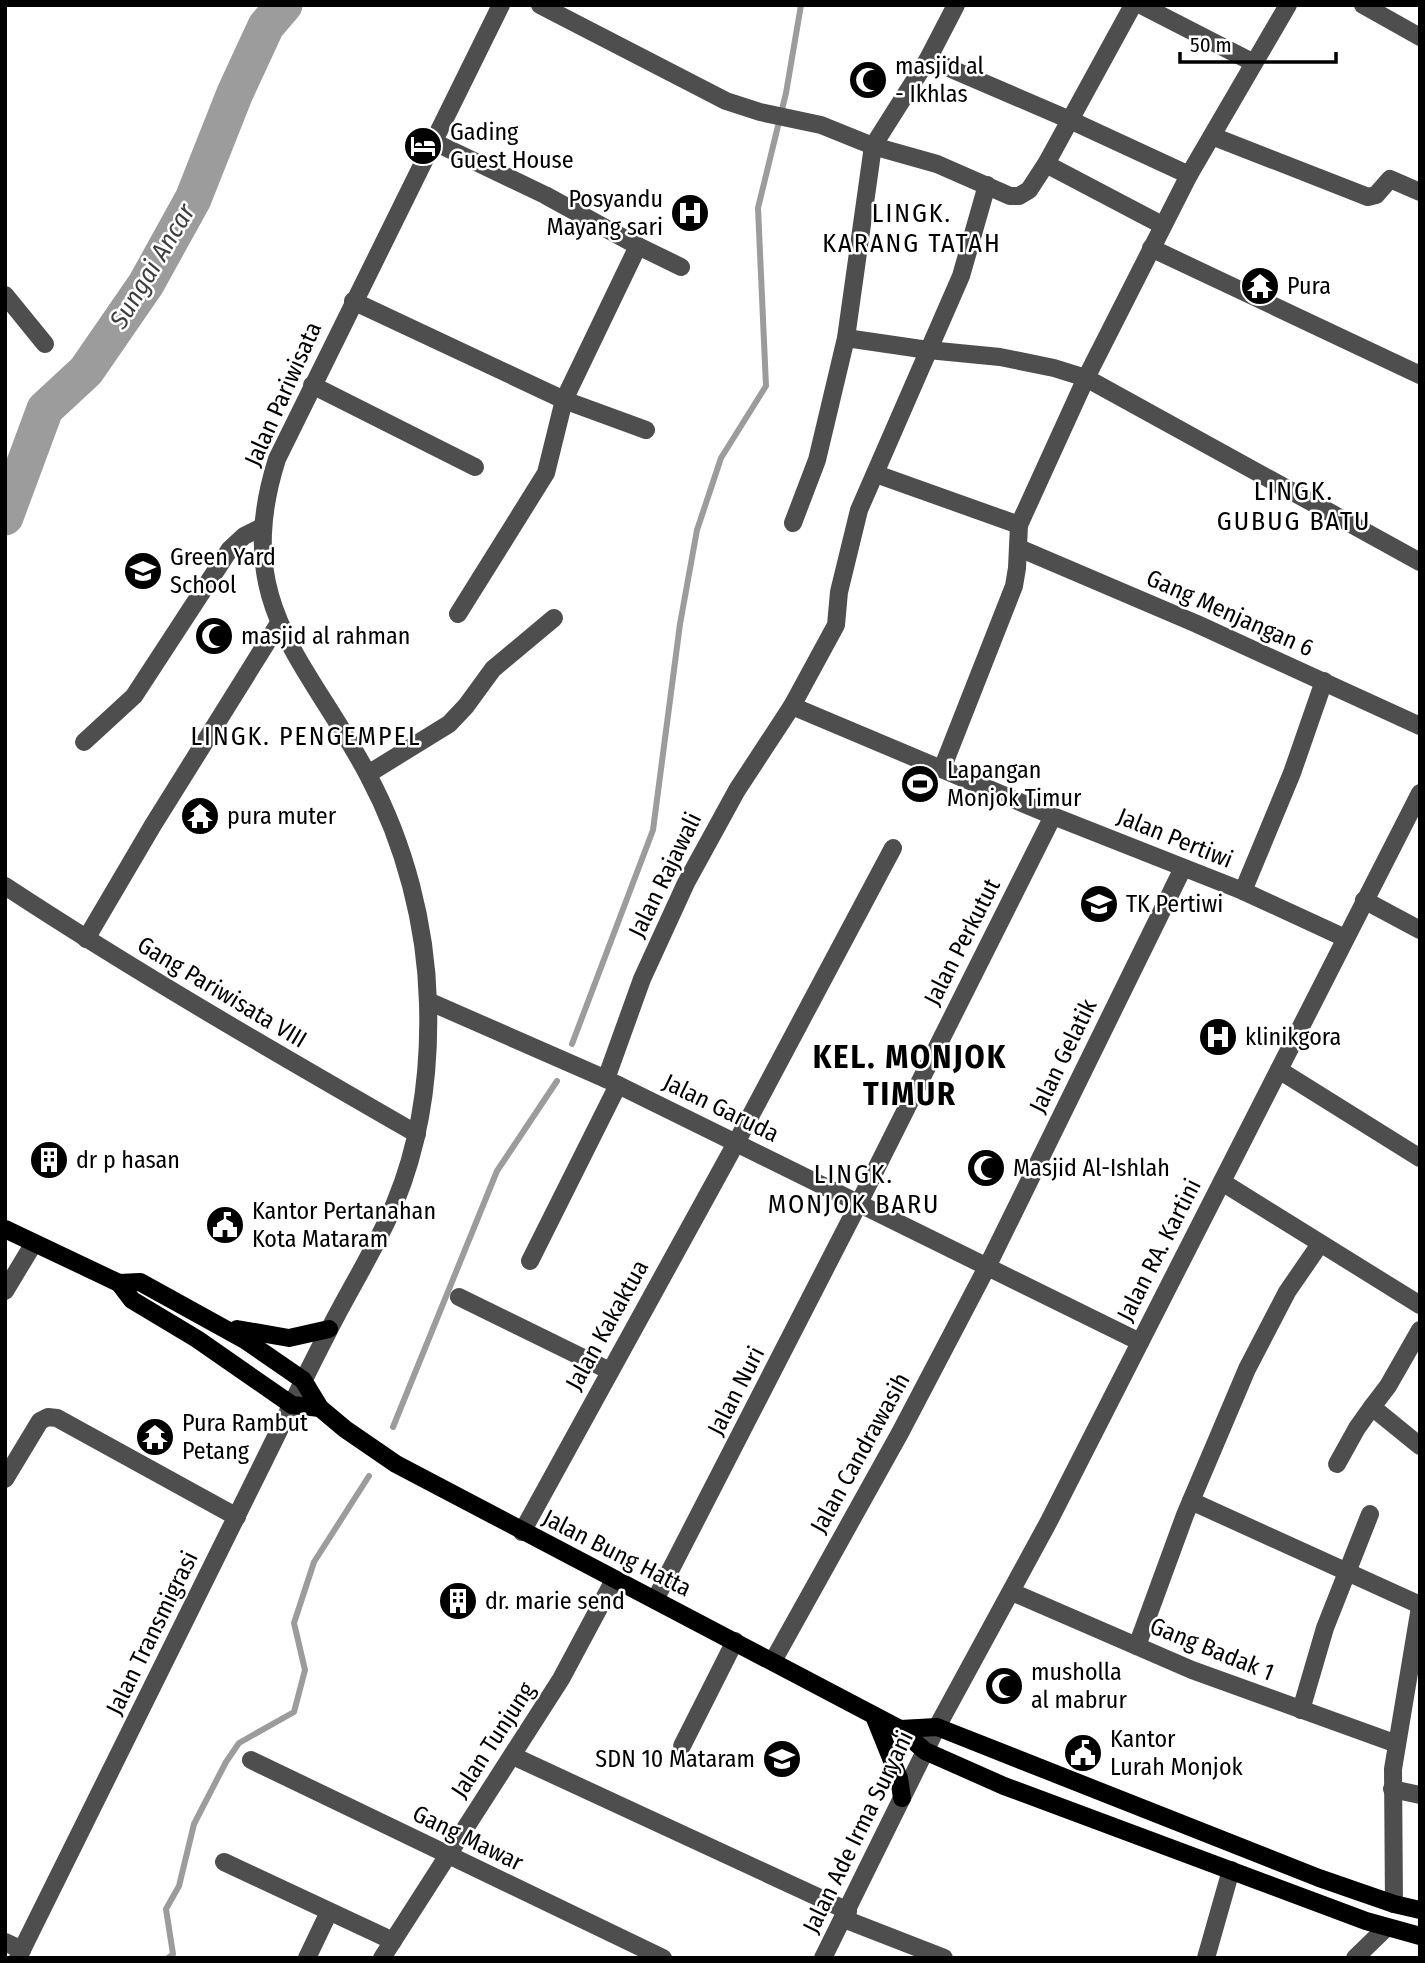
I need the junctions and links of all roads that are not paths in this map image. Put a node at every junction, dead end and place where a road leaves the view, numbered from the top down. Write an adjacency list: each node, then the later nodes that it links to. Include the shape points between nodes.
1 (500, 5): 13 (street, Jalan Pariwisata)
2 (540, 5): 14 (street, via 726,101 801,120)
3 (956, 5): 9 (street)
4 (1133, 5): 11 (street)
5 (1140, 5): 10 (street)
6 (1288, 5): 10 (street)
7 (1363, 5): 8 (street)
8 (1420, 37)
9 (928, 59): 11 (street); 14 (street)
10 (1254, 63): 12 (street)
11 (1070, 120): 15 (street); 16 (street)
12 (1212, 136): 16 (street); 18 (street, via 1368,197 1376,195 1390,179)
13 (434, 142): 20 (street); 24 (street, Jalan Pariwisata)
14 (873, 146): 17 (street, via 937,164); 25 (street)
15 (1046, 164): 17 (street, via 1029,190 1019,195 1010,196); 19 (street)
16 (1189, 175): 19 (street)
17 (987, 185): 27 (street, Jalan Rajawali, via 961,276)
18 (1420, 192)
19 (1162, 225): 21 (street)
20 (638, 246): 22 (street); 31 (street)
21 (1151, 248): 28 (street); 29 (street)
22 (681, 267)
23 (5, 295): 26 (street)
24 (353, 301): 30 (street, Jalan Pariwisata); 31 (street)
25 (846, 338): 27 (street); 35 (street, via 817,460)
26 (46, 344)
27 (928, 350): 29 (street, via 1000,357); 34 (street, Jalan Rajawali)
28 (1420, 375)
29 (1086, 378): 36 (street); 39 (street)
30 (312, 385): 33 (street); 37 (street, Jalan Pariwisata, via 277,459)
31 (564, 400): 32 (street); 40 (street, via 546,473)
32 (646, 430)
33 (475, 467)
34 (876, 474): 36 (street); 44 (street, Jalan Rajawali, via 859,510 839,592 836,625)
35 (793, 523)
36 (1019, 525): 38 (street)
37 (262, 527): 42 (street, Jalan Pariwisata, via 265,573); 46 (street, via 230,549 134,696)
38 (1019, 548): 43 (street, Gang Menjangan 6); 47 (street, via 1014,586)
39 (1420, 562)
40 (458, 614)
41 (554, 618): 48 (street, via 494,669 449,724)
42 (279, 623): 48 (street, Jalan Pariwisata, via 293,654); 58 (street)
43 (1324, 681): 45 (street, Gang Menjangan 6); 54 (street)
44 (792, 706): 47 (street, Jalan Pertiwi); 61 (street, Jalan Rajawali, via 737,790 686,883 642,979)
45 (1420, 726)
46 (84, 743)
47 (942, 769): 50 (street, Jalan Pertiwi)
48 (368, 775): 59 (street, Jalan Pariwisata, via 391,825 413,894)
49 (1420, 793): 55 (street, Jalan RA. Kartini)
50 (1053, 816): 52 (street, Jalan Pertiwi); 66 (street, Jalan Perkutut)
51 (893, 848): 63 (street, Jalan Kakaktua)
52 (1183, 868): 54 (street, Jalan Pertiwi); 71 (street, Jalan Gelatik)
53 (5, 886): 58 (street, Gang Pariwisata VIII)
54 (1243, 891): 57 (street, Jalan Pertiwi)
55 (1364, 900): 56 (street); 57 (street, Jalan RA. Kartini)
56 (1420, 930)
57 (1345, 938): 60 (street, Jalan RA. Kartini)
58 (86, 939): 62 (street, Gang Pariwisata VIII)
59 (428, 1001): 61 (street, Jalan Garuda); 62 (street, Jalan Pariwisata, via 426,1071)
60 (1279, 1070): 64 (street); 65 (street, Jalan RA. Kartini)
61 (612, 1082): 63 (street, Jalan Garuda); 70 (street, Jalan Rajawali)
62 (417, 1134): 77 (street, Jalan Pariwisata, via 394,1205)
63 (736, 1143): 66 (street, Jalan Garuda); 80 (street, Jalan Kakaktua)
64 (1420, 1158)
65 (1222, 1182): 69 (street); 79 (street, Jalan RA. Kartini)
66 (859, 1203): 71 (street, Jalan Garuda); 95 (street, Jalan Nuri)
67 (5, 1229): 68 (main road)
68 (34, 1242): 72 (main road); 73 (street)
69 (1320, 1244): 75 (street); 88 (street, via 1287,1292 1247,1368)
70 (530, 1261)
71 (987, 1267): 79 (street, Jalan Garuda); 99 (street, Jalan Candrawasih)
72 (119, 1283): 76 (main road, via 140,1282); 82 (main road, via 132,1300)
73 (5, 1291)
74 (459, 1297): 80 (street)
75 (1420, 1305)
76 (224, 1326): 77 (main road, via 289,1338); 81 (main road)
77 (329, 1329): 81 (street, Jalan Transmigrasi)
78 (1420, 1330): 83 (street)
79 (1140, 1342): 94 (street, Jalan RA. Kartini)
80 (610, 1371): 91 (street, Jalan Kakaktua)
81 (303, 1380): 82 (street, Jalan Transmigrasi); 84 (main road)
82 (292, 1405): 84 (main road); 90 (street, Jalan Transmigrasi)
83 (1372, 1407): 85 (street); 86 (street)
84 (320, 1408): 91 (main road, Jalan Bung Hatta, via 396,1465)
85 (1420, 1446)
86 (1337, 1464)
87 (5, 1479): 90 (street, via 40,1421 57,1418)
88 (1191, 1501): 92 (street); 98 (street)
89 (1370, 1514): 92 (street)
90 (237, 1517): 124 (street, Jalan Transmigrasi)
91 (522, 1532): 93 (main road, Jalan Bung Hatta)
92 (1345, 1572): 96 (street); 101 (street)
93 (614, 1580): 95 (main road, Jalan Bung Hatta); 108 (street, Jalan Tunjung)
94 (1012, 1592): 98 (street, Gang Badak 1); 103 (street, Jalan RA. Kartini)
95 (655, 1600): 97 (main road, Jalan Bung Hatta)
96 (1420, 1606): 100 (street)
97 (735, 1641): 99 (main road, Jalan Bung Hatta); 106 (street)
98 (1138, 1646): 101 (street, Gang Badak 1)
99 (773, 1661): 102 (main road, Jalan Bung Hatta)
100 (1413, 1692): 105 (street)
101 (1301, 1710): 105 (street, Gang Badak 1)
102 (874, 1716): 104 (main road, Jalan Bung Hatta); 112 (main road)
103 (937, 1727): 104 (main road); 107 (street, Jalan Ade Irma Suryani); 116 (main road)
104 (900, 1729): 107 (main road)
105 (1397, 1744): 110 (street)
106 (682, 1746)
107 (925, 1751): 112 (street, Jalan Ade Irma Suryani); 115 (main road, via 1004,1786)
108 (513, 1756): 113 (street, Jalan Tunjung); 119 (street)
109 (251, 1760): 113 (street, Gang Mawar)
110 (1392, 1790): 111 (street); 116 (street)
111 (1420, 1795)
112 (902, 1798): 119 (street, Jalan Ade Irma Suryani)
113 (448, 1856): 122 (street, Jalan Tunjung); 127 (street, Gang Mawar)
114 (224, 1862): 118 (street)
115 (1231, 1870): 120 (main road); 130 (street)
116 (1394, 1904): 117 (main road)
117 (1420, 1910)
118 (329, 1912): 122 (street); 125 (street)
119 (846, 1915): 128 (street, Jalan Ade Irma Suryani); 129 (street)
120 (1387, 1928): 121 (main road); 131 (street)
121 (1420, 1937)
122 (393, 1941): 126 (street, Jalan Tunjung)
123 (5, 1942): 124 (street)
124 (20, 1954)
125 (307, 1958)
126 (382, 1958)
127 (663, 1958)
128 (823, 1958)
129 (944, 1958)
130 (1206, 1958)
131 (1355, 1958)

